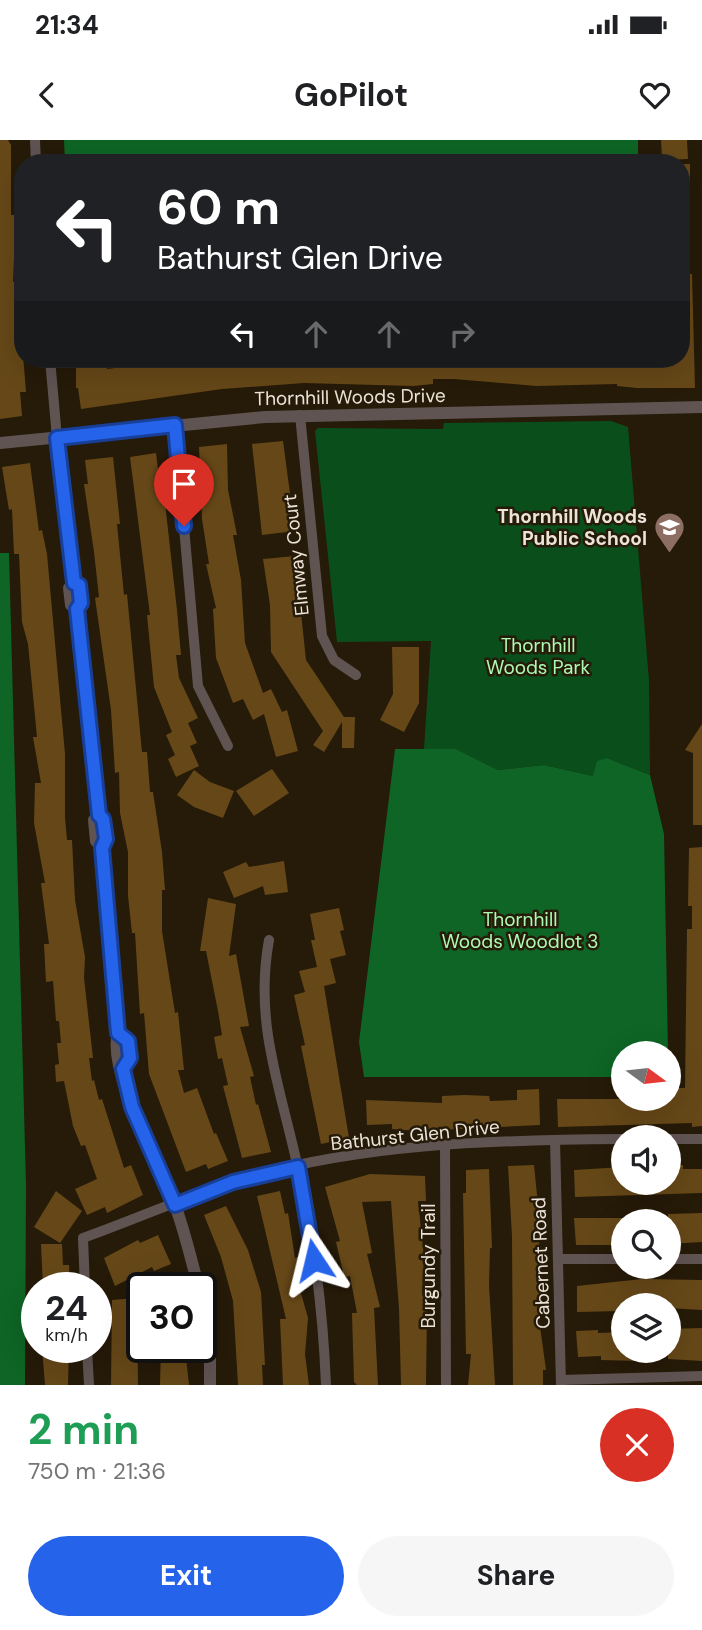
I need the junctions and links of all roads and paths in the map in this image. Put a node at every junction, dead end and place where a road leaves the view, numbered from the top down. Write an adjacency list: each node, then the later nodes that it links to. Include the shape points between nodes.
1 (51, 368): 5 (street)
2 (702, 407): 3 (street, Thornhill Woods Drive)
3 (300, 415): 4 (street, Thornhill Woods Drive); 7 (street, Elmway Court, via 322,636 334,660)
4 (175, 425): 5 (street, Thornhill Woods Drive); 8 (street, via 198,686)
5 (57, 438): 6 (street, Thornhill Woods Drive); 16 (street, via 74,583 79,585 77,609 99,815 106,839 102,848 118,1033 128,1041 130,1058 123,1069 132,1107)
6 (0, 443)
7 (356, 675)
8 (228, 746)
9 (269, 940): 15 (street, via 263,972 265,1031)
10 (611, 1139): 13 (street, Bathurst Glen Drive)
11 (681, 1139): 12 (street)
12 (702, 1139)
13 (555, 1140): 14 (street, Bathurst Glen Drive); 17 (street, Cabernet Road)
14 (445, 1147): 15 (street, Bathurst Glen Drive); 30 (street, Burgundy Trail)
15 (298, 1167): 16 (street, Bathurst Glen Drive, via 233,1182); 29 (street, via 323,1307)
16 (175, 1205): 21 (street, Bathurst Glen Drive, via 83,1238); 22 (street)
17 (559, 1259): 18 (street); 26 (street, Cabernet Road)
18 (611, 1259)
19 (681, 1259): 20 (street)
20 (702, 1259)
21 (84, 1272)
22 (194, 1272)
23 (88, 1363): 27 (street)
24 (210, 1363): 28 (street)
25 (702, 1376): 26 (street)
26 (561, 1382)
27 (89, 1385)
28 (211, 1385)
29 (326, 1385)
30 (446, 1385)

